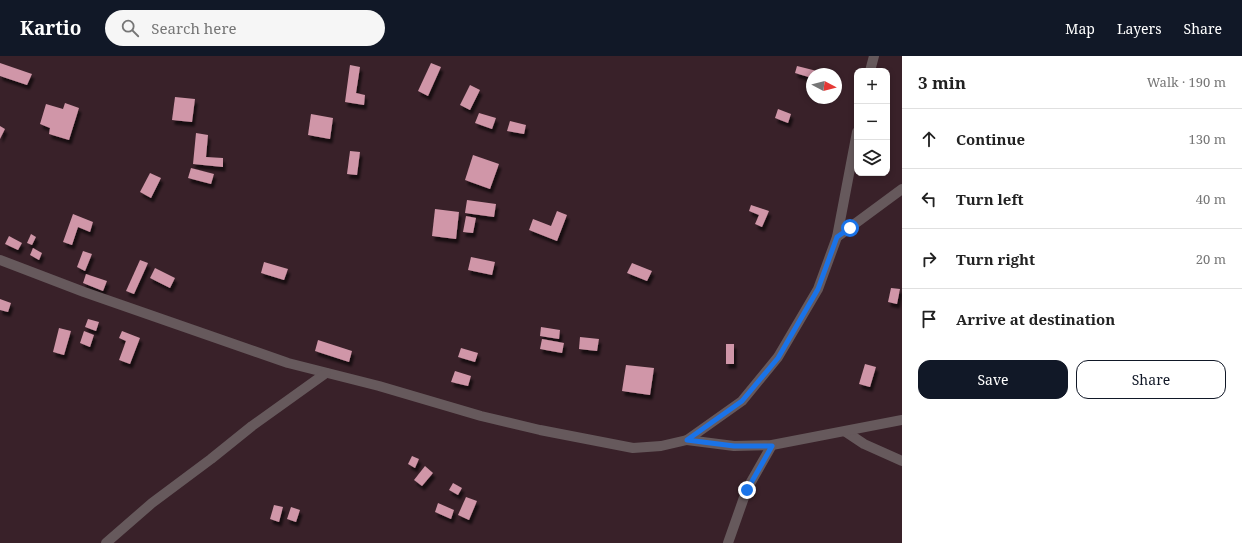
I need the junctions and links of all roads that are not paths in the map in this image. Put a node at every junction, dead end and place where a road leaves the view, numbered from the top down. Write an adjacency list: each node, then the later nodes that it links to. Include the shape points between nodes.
1 (874, 56): 2 (street)
2 (871, 68)
3 (855, 140): 5 (street)
4 (902, 189): 5 (street)
5 (837, 237): 10 (street, via 818,289 778,358 742,401)
6 (0, 260): 7 (street, via 288,363)
7 (326, 373): 10 (street, via 481,416 597,442 633,448 661,446); 13 (street, via 152,503)
8 (902, 420): 9 (street)
9 (846, 432): 11 (street); 12 (street, via 864,444)
10 (687, 440): 11 (street, via 734,446)
11 (772, 446): 14 (street, via 747,490)
12 (902, 460)
13 (106, 543)
14 (728, 543)

